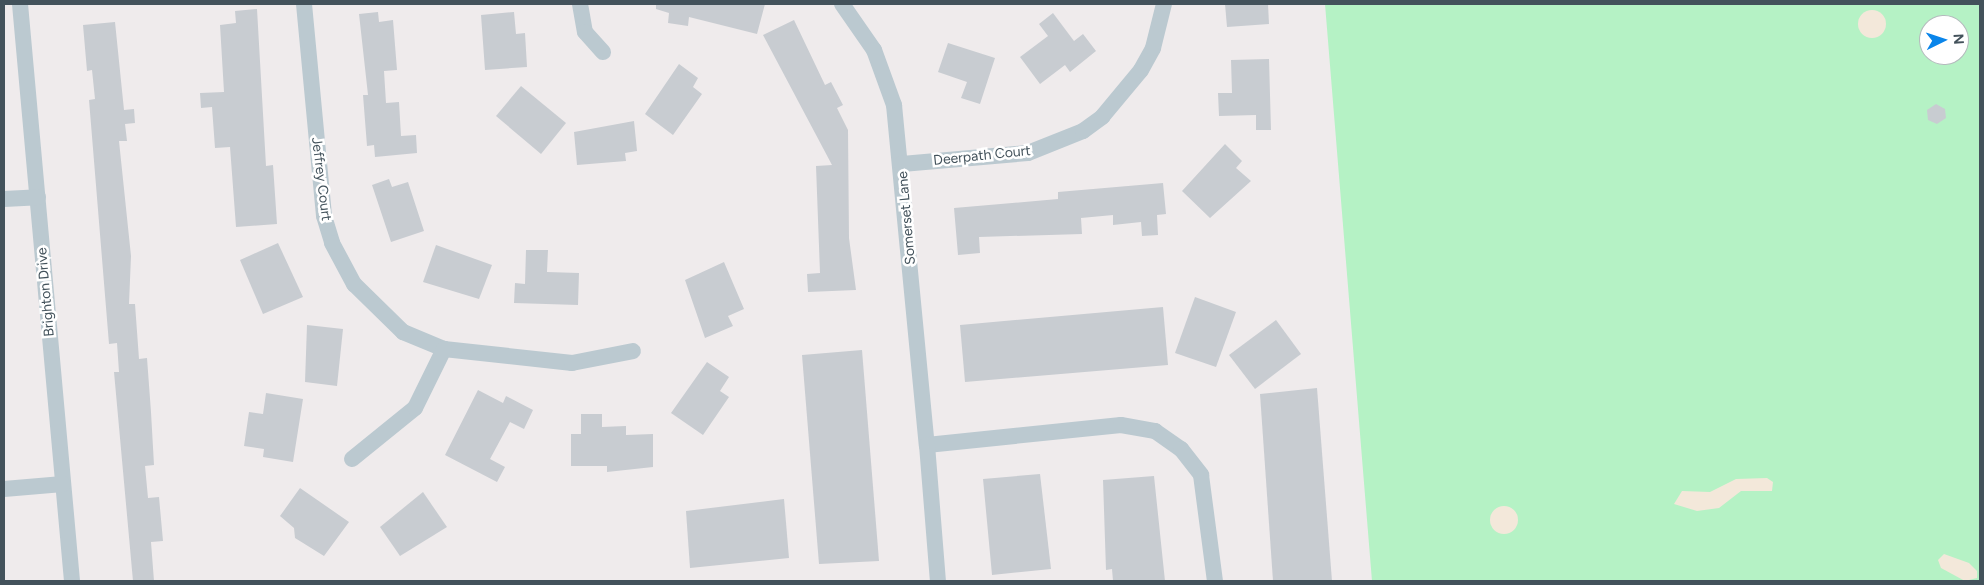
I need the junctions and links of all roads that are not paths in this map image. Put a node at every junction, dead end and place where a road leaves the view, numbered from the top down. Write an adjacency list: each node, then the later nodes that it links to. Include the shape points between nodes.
1 (20, 4): 8 (street, Brighton Drive)
2 (304, 4): 10 (street, Jeffrey Court, via 321,198 332,244 354,284 403,332)
3 (580, 4): 6 (street, via 585,32)
4 (842, 4): 7 (street, Somerset Lane, via 863,32 887,82)
5 (1164, 4): 7 (street, Deerpath Court, via 1153,48 1141,70 1102,117 1083,131 1028,153)
6 (603, 52)
7 (902, 164): 12 (street, Somerset Lane)
8 (38, 197): 9 (street); 14 (street, Brighton Drive)
9 (4, 199)
10 (444, 349): 11 (street, Jeffrey Court, via 572,363); 13 (street, via 415,408)
11 (633, 351)
12 (927, 445): 17 (street, Somerset Lane); 18 (street, via 1122,425 1155,431 1182,449 1201,475)
13 (352, 459)
14 (63, 484): 15 (street); 16 (street, Brighton Drive)
15 (4, 489)
16 (72, 581)
17 (938, 581)
18 (1215, 581)

